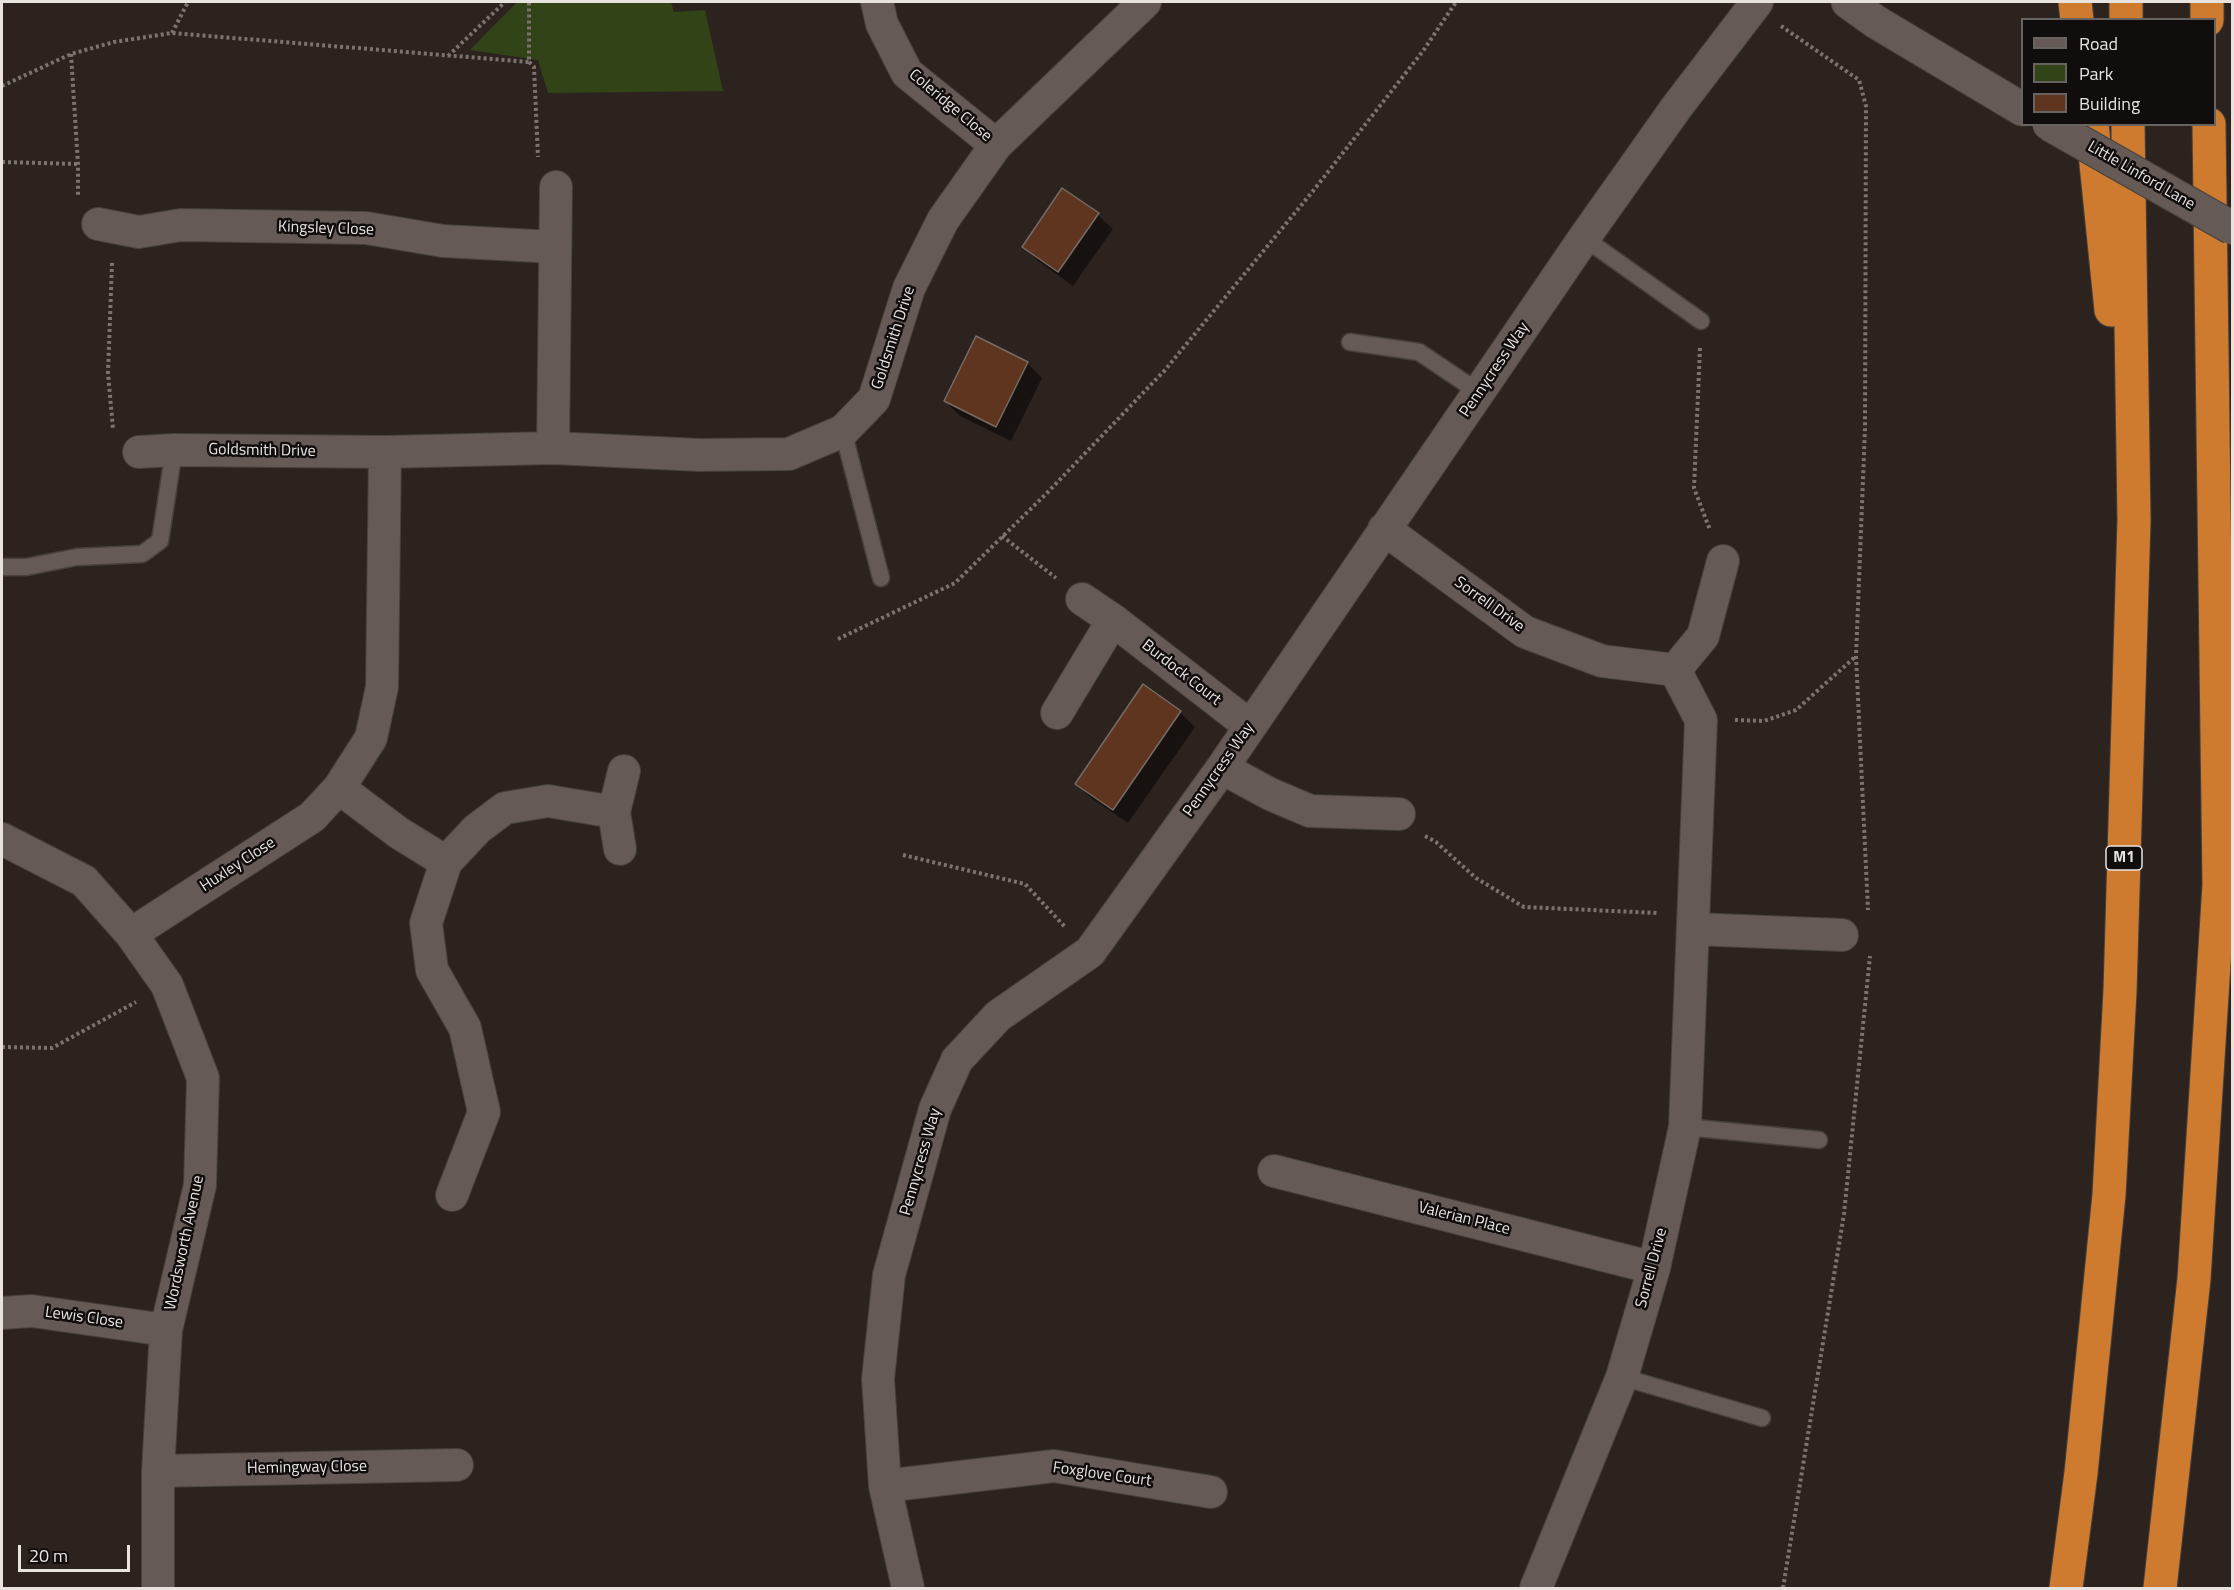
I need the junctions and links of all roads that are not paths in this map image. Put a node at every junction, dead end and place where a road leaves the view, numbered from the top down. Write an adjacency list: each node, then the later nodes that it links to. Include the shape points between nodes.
1 (877, 2): 16 (street, Coleridge Close, via 882,24 907,73)
2 (1145, 2): 16 (street, Goldsmith Drive)
3 (1848, 2): 11 (street)
4 (2075, 2): 8 (highway)
5 (2126, 2): 9 (highway)
6 (2207, 2): 10 (highway)
7 (1755, 4): 20 (street, Pennycress Way)
8 (2077, 18)
9 (2126, 18)
10 (2207, 18)
11 (2021, 109)
12 (2053, 126): 19 (street, Little Linford Lane, bridge)
13 (2092, 126): 30 (highway)
14 (2128, 126): 30 (highway, M1)
15 (2209, 126): 49 (highway)
16 (996, 145): 25 (street, Goldsmith Drive, via 943,220 909,288 874,399)
17 (556, 187): 21 (street)
18 (98, 224): 21 (street, Kingsley Close, via 139,232 182,225 366,228 443,241)
19 (2232, 228)
20 (1584, 238): 22 (lane); 24 (street, Pennycress Way)
21 (554, 247): 26 (street)
22 (1701, 321)
23 (1350, 342): 24 (lane, via 1419,352)
24 (1480, 393): 31 (street, Pennycress Way)
25 (843, 431): 26 (street, Goldsmith Drive, via 789,454 700,455); 34 (lane)
26 (553, 448): 29 (street, Goldsmith Drive)
27 (174, 450): 28 (street, Goldsmith Drive); 29 (street, Goldsmith Drive); 33 (lane, via 160,541 142,554 77,557 26,567)
28 (139, 452)
29 (386, 452): 43 (street, Huxley Close, via 382,687 370,738)
30 (2134, 520): 69 (highway, M1, via 2120,991 2109,1195)
31 (1384, 529): 37 (street, Sorrell Drive, via 1525,632 1602,662); 39 (street, Pennycress Way)
32 (1723, 561): 37 (street, via 1703,636)
33 (2, 567)
34 (881, 578)
35 (1082, 599): 36 (street, Burdock Court)
36 (1113, 620): 38 (street); 39 (street, Burdock Court)
37 (1676, 670): 50 (street, Sorrell Drive, via 1701,720)
38 (1057, 713)
39 (1250, 726): 41 (street, Pennycress Way)
40 (2232, 762): 49 (highway)
41 (1221, 768): 45 (street, via 1310,811); 64 (street, Pennycress Way, via 1089,952 998,1016 957,1060 935,1109 889,1275 878,1379)
42 (624, 771): 44 (street)
43 (339, 788): 48 (street); 51 (street, Huxley Close, via 312,817)
44 (614, 812): 47 (street); 48 (street, via 548,801 505,808 477,829)
45 (1400, 814)
46 (2, 839): 51 (street, Wordsworth Avenue, via 84,881)
47 (621, 849)
48 (446, 862): 56 (street, via 426,923 432,970 465,1028 484,1112)
49 (2219, 885): 70 (highway, via 2194,1279)
50 (1693, 922): 52 (street); 53 (street, Sorrell Drive)
51 (131, 934): 59 (street, Wordsworth Avenue, via 167,986 203,1078 200,1185)
52 (1842, 935)
53 (1685, 1127): 54 (lane); 57 (street, Sorrell Drive)
54 (1819, 1140)
55 (1274, 1171): 57 (street, Valerian Place)
56 (452, 1195)
57 (1654, 1268): 60 (street, Sorrell Drive)
58 (2, 1313): 59 (street, Lewis Close, via 32,1311)
59 (166, 1330): 63 (street, Wordsworth Avenue)
60 (1622, 1377): 61 (lane); 68 (street, Sorrell Drive)
61 (1762, 1418)
62 (457, 1465): 63 (street, Hemingway Close)
63 (158, 1471): 66 (street, Wordsworth Avenue)
64 (885, 1486): 65 (street, Foxglove Court, via 1054,1466); 67 (street, Pennycress Way)
65 (1211, 1492)
66 (158, 1588)
67 (908, 1588)
68 (1536, 1588)
69 (2066, 1588)
70 (2160, 1588)

